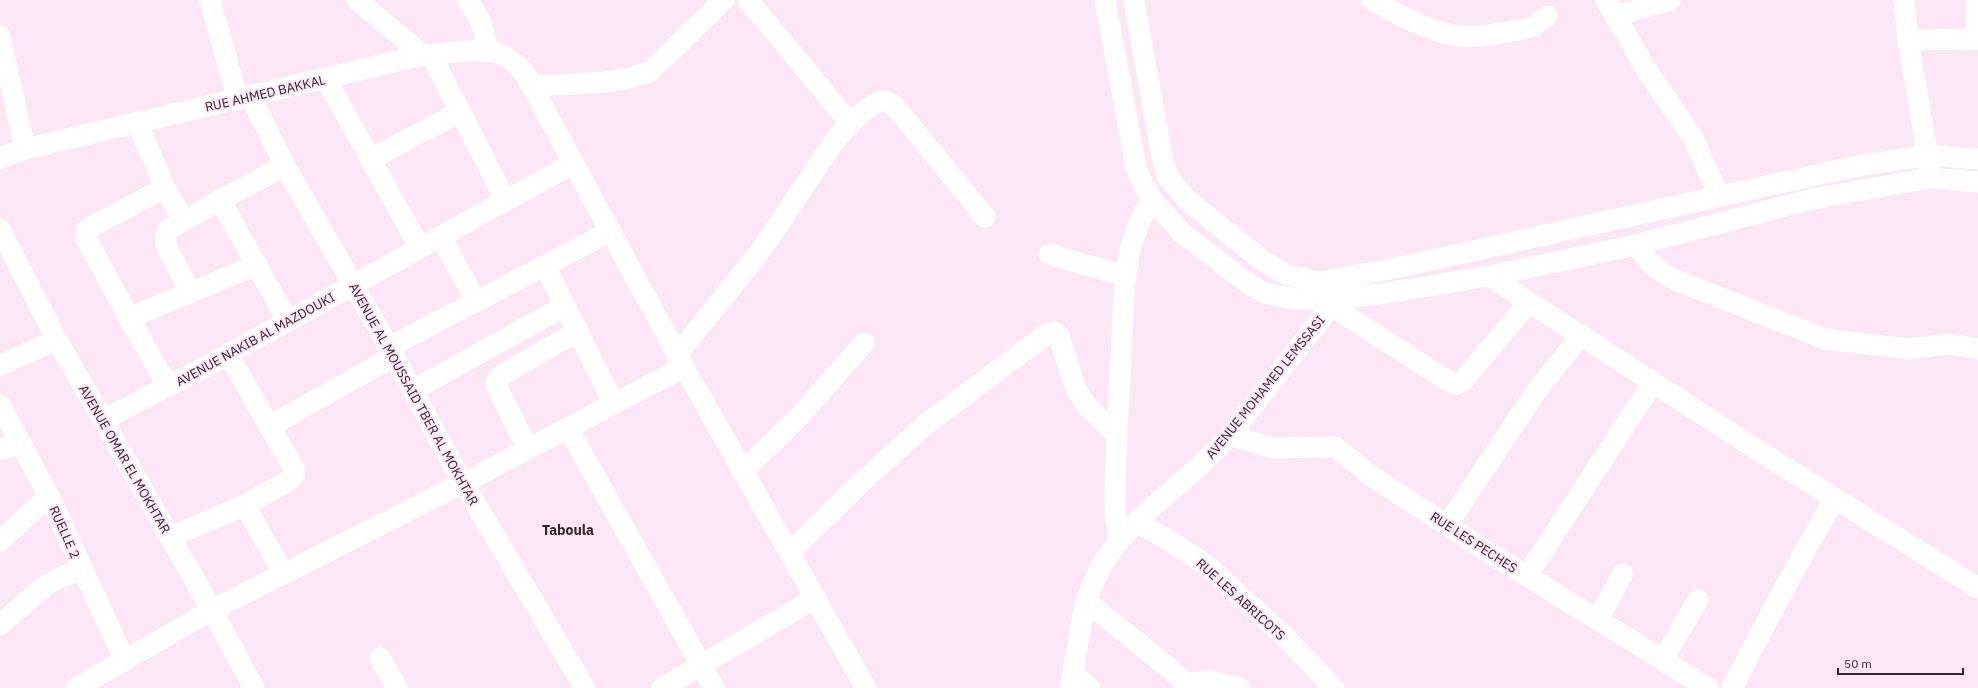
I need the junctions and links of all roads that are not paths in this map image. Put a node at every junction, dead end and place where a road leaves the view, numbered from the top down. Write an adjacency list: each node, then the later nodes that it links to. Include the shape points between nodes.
1 (210, 0): 21 (street, AVENUE AL MOUSSAID TBER AL MOKHTAR)
2 (357, 0): 18 (street)
3 (466, 0): 17 (street, via 483,25)
4 (724, 0): 20 (street, via 650,70 638,76 618,80)
5 (748, 0): 24 (street)
6 (1105, 0): 37 (street, via 1136,167)
7 (1134, 0): 53 (street, via 1162,162 1172,182 1187,200 1274,268 1286,275 1319,282)
8 (1372, 0): 13 (street, via 1415,21 1459,36 1528,28)
9 (1671, 0): 12 (street)
10 (1904, 0): 16 (street)
11 (1977, 0): 15 (street)
12 (1611, 8): 35 (street, via 1646,69 1692,136)
13 (1547, 16)
14 (0, 36): 25 (street)
15 (1977, 39): 16 (street)
16 (1908, 40): 26 (street)
17 (488, 51): 18 (street, RUE AHMED BAKKAL); 20 (street, RUE AHMED BAKKAL, via 509,58 519,66)
18 (427, 55): 19 (street, RUE AHMED BAKKAL); 22 (street)
19 (326, 78): 21 (street, RUE AHMED BAKKAL); 28 (street)
20 (529, 80): 30 (street, RUE AHMED BAKKAL)
21 (244, 98): 23 (street, RUE AHMED BAKKAL); 31 (street, AVENUE AL MOUSSAID TBER AL MOKHTAR)
22 (460, 112): 28 (street); 38 (street)
23 (137, 122): 25 (street, RUE AHMED BAKKAL); 34 (street)
24 (850, 123): 39 (street, via 883,100 893,104); 66 (street, via 836,139)
25 (25, 149): 27 (street, RUE AHMED BAKKAL)
26 (1929, 155): 29 (street); 32 (street); 35 (street, via 1857,166)
27 (0, 158)
28 (371, 159): 45 (street)
29 (1978, 159)
30 (574, 163): 38 (street, AVENUE NAKIB AL MAZDOUKI); 42 (street, RUE AHMED BAKKAL)
31 (285, 166): 36 (street); 51 (street, AVENUE AL MOUSSAID TBER AL MOKHTAR)
32 (1931, 178): 33 (street); 44 (street, via 1812,199)
33 (1978, 182)
34 (165, 188): 40 (street); 57 (street, via 86,231 87,240)
35 (1719, 195): 53 (street, via 1593,225)
36 (220, 200): 40 (street); 47 (street)
37 (1152, 200): 49 (street, via 1143,212 1132,240); 53 (street, via 1182,233 1264,293 1296,299)
38 (506, 201): 43 (street, AVENUE NAKIB AL MAZDOUKI)
39 (985, 217)
40 (183, 220): 52 (street, via 168,230 165,240)
41 (0, 229): 61 (street, AVENUE OMAR EL MOKHTAR)
42 (611, 231): 48 (street); 66 (street, RUE AHMED BAKKAL)
43 (441, 237): 45 (street, AVENUE NAKIB AL MAZDOUKI); 54 (street)
44 (1636, 245): 50 (street); 63 (street, via 1649,264 1671,278 1825,339 1908,350 1950,344)
45 (420, 248): 51 (street, AVENUE NAKIB AL MAZDOUKI)
46 (1049, 254): 49 (street)
47 (256, 265): 52 (street); 58 (street)
48 (545, 266): 54 (street); 56 (street)
49 (1125, 276): 76 (street)
50 (1489, 276): 53 (street, via 1381,294); 55 (street)
51 (354, 285): 58 (street, AVENUE NAKIB AL MAZDOUKI); 64 (street, AVENUE AL MOUSSAID TBER AL MOKHTAR)
52 (190, 292): 57 (street)
53 (1332, 295): 55 (street, via 1448,381 1456,384 1463,381); 77 (street, AVENUE MOHAMED LEMSSASI)
54 (476, 301): 64 (street)
55 (1529, 302): 60 (street)
56 (565, 306): 59 (street); 70 (street)
57 (129, 318): 69 (street)
58 (288, 321): 65 (street, AVENUE NAKIB AL MAZDOUKI)
59 (578, 331): 71 (street); 80 (street, via 497,380 497,387)
60 (1581, 335): 68 (street); 87 (street, via 1534,393)
61 (57, 340): 67 (street); 73 (street, AVENUE OMAR EL MOKHTAR)
62 (864, 343): 81 (street, via 797,419)
63 (1978, 349)
64 (392, 352): 70 (street, AVENUE AL MOUSSAID TBER AL MOKHTAR); 74 (street)
65 (228, 354): 69 (street, AVENUE NAKIB AL MAZDOUKI); 74 (street)
66 (681, 361): 71 (street); 81 (street, RUE AHMED BAKKAL)
67 (0, 365)
68 (1652, 382): 84 (street); 95 (street)
69 (168, 386): 73 (street, AVENUE NAKIB AL MAZDOUKI)
70 (413, 390): 82 (street, AVENUE AL MOUSSAID TBER AL MOKHTAR)
71 (614, 404): 75 (street)
72 (0, 405): 78 (street, RUELLE 2)
73 (103, 420): 88 (street, AVENUE OMAR EL MOKHTAR)
74 (270, 426): 85 (street, via 295,471 287,482)
75 (568, 428): 80 (street); 106 (street)
76 (1117, 435): 89 (street, via 1115,514); 91 (street, via 1086,405 1074,383 1059,336 1055,332 1048,333 925,425)
77 (1230, 435): 86 (street, AVENUE MOHAMED LEMSSASI, via 1216,452); 87 (street, RUE LES PECHES, via 1272,448 1335,447 1373,477)
78 (22, 444): 79 (street); 83 (street, RUELLE 2)
79 (0, 449)
80 (528, 449): 82 (street)
81 (742, 472): 91 (street, RUE AHMED BAKKAL)
82 (463, 483): 93 (street); 112 (street, AVENUE AL MOUSSAID TBER AL MOKHTAR)
83 (49, 496): 90 (street); 92 (street, RUELLE 2)
84 (1835, 498): 96 (street); 120 (street)
85 (245, 505): 88 (street); 93 (street)
86 (1137, 523): 89 (street, AVENUE MOHAMED LEMSSASI); 118 (street, RUE LES ABRICOTS, via 1209,567)
87 (1447, 525): 95 (street, RUE LES PECHES)
88 (170, 537): 100 (street, AVENUE OMAR EL MOKHTAR)
89 (1120, 539): 99 (street, AVENUE MOHAMED LEMSSASI, via 1103,563)
90 (0, 541)
91 (790, 552): 97 (street, RUE AHMED BAKKAL)
92 (82, 569): 102 (street, via 45,586); 105 (street, RUELLE 2)
93 (283, 573): 100 (street)
94 (1623, 574): 101 (street)
95 (1527, 576): 101 (street, RUE LES PECHES)
96 (1978, 588)
97 (816, 598): 106 (street); 115 (street, RUE AHMED BAKKAL)
98 (1698, 600): 104 (street)
99 (1086, 601): 107 (street, AVENUE MOHAMED LEMSSASI); 108 (street)
100 (212, 610): 105 (street); 110 (street, AVENUE OMAR EL MOKHTAR)
101 (1598, 619): 104 (street, RUE LES PECHES)
102 (0, 625)
103 (380, 658): 111 (street)
104 (1663, 659): 119 (street, RUE LES PECHES)
105 (125, 661): 109 (street)
106 (700, 665): 113 (street); 114 (street)
107 (1072, 680): 116 (street)
108 (1189, 686): 117 (street, via 1211,681)
109 (76, 688)
110 (254, 688)
111 (397, 688)
112 (585, 688)
113 (662, 688)
114 (714, 688)
115 (866, 688)
116 (1090, 688)
117 (1240, 688)
118 (1334, 688)
119 (1708, 688)
120 (1732, 688)

